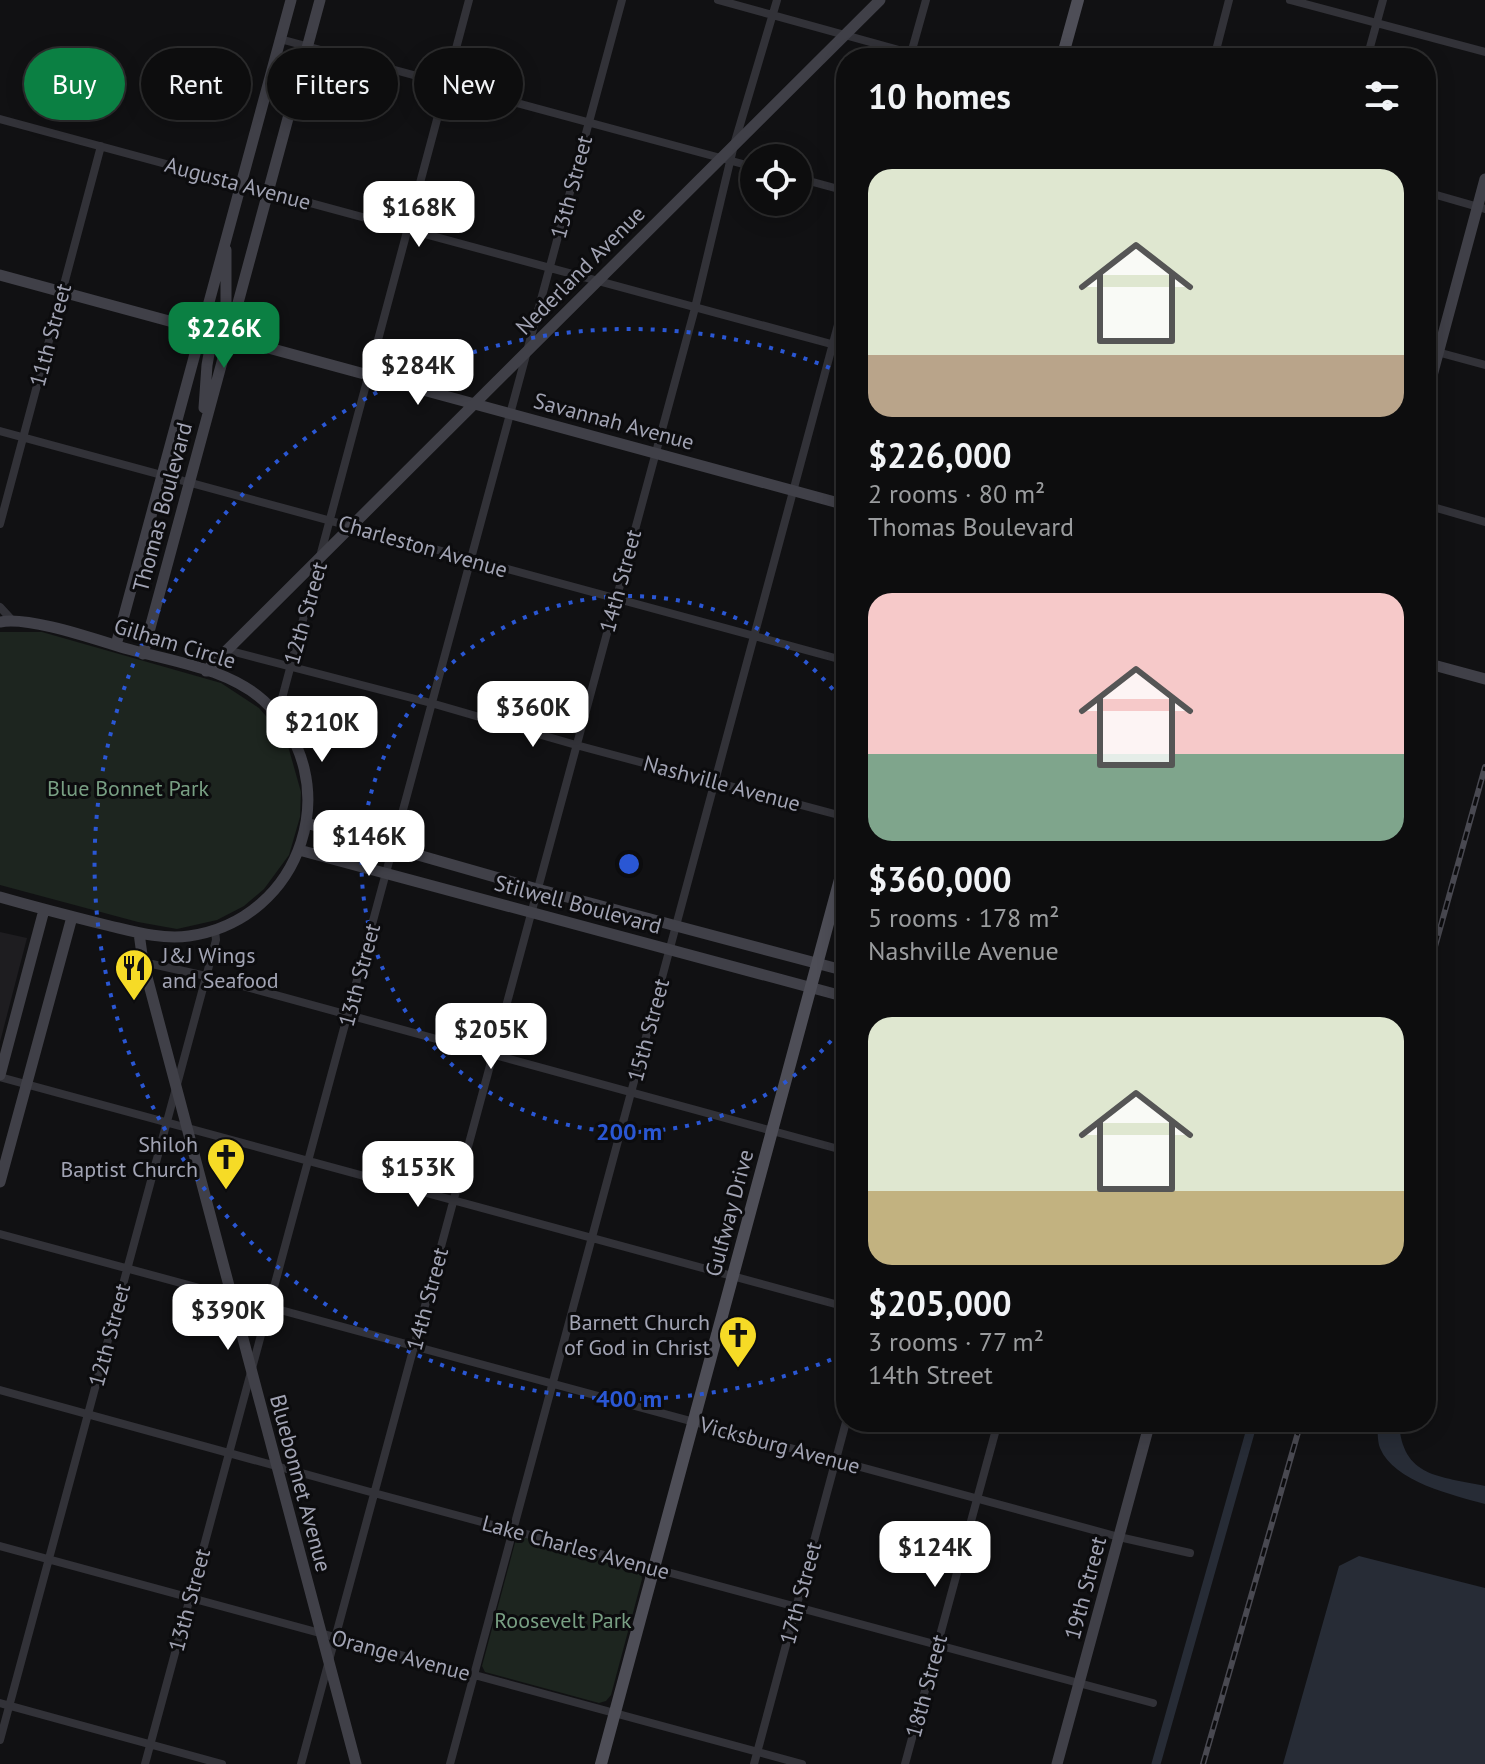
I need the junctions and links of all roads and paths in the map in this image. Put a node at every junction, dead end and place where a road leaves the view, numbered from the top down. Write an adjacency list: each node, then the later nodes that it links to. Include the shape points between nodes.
1 (291, 0): 16 (street, Thomas Boulevard)
2 (320, 0): 17 (street, Thomas Boulevard)
3 (469, 0): 18 (street, 12th Street)
4 (622, 0): 29 (street, 13th Street)
5 (718, 0): 13 (street)
6 (777, 0): 13 (street)
7 (880, 0): 15 (street, Nederland Avenue)
8 (926, 0): 20 (street)
9 (1078, 0): 21 (main road)
10 (1229, 0): 22 (street)
11 (1290, 0): 14 (street)
12 (1383, 0): 14 (street)
13 (773, 16): 15 (street); 30 (street)
14 (1376, 23): 23 (street); 24 (street)
15 (844, 35): 19 (street); 30 (street, Nederland Avenue)
16 (280, 39): 17 (street); 36 (street, Thomas Boulevard)
17 (307, 46): 25 (street); 38 (street, Thomas Boulevard)
18 (456, 48)
19 (885, 48)
20 (913, 48)
21 (1065, 48)
22 (1217, 48)
23 (1370, 48)
24 (1485, 52)
25 (414, 75)
26 (523, 104): 29 (street)
27 (0, 119): 31 (street, Augusta Avenue)
28 (437, 120): 41 (street, 12th Street)
29 (588, 122): 32 (street); 43 (street, 13th Street)
30 (734, 145): 32 (street, Nederland Avenue)
31 (101, 146): 36 (street, Augusta Avenue); 46 (street, 11th Street)
32 (726, 159): 33 (street); 45 (street, Nederland Avenue); 47 (street, 14th Street)
33 (740, 163)
34 (1485, 179): 40 (street)
35 (812, 182): 37 (street)
36 (241, 184): 38 (street, Augusta Avenue); 42 (street, Thomas Boulevard)
37 (836, 188)
38 (268, 192): 41 (street, Augusta Avenue); 50 (street, Thomas Boulevard)
39 (1436, 195): 40 (street)
40 (1481, 208): 51 (street)
41 (408, 230): 43 (street, Augusta Avenue); 57 (street, 12th Street)
42 (226, 241): 48 (street, Thomas Boulevard); 50 (street, via 222,325)
43 (550, 267): 45 (street, Augusta Avenue); 54 (street, 13th Street)
44 (0, 275): 46 (street, Savannah Avenue)
45 (598, 279): 47 (street, Augusta Avenue); 54 (street, Nederland Avenue)
46 (61, 292): 48 (street, Savannah Avenue); 62 (street, 11th Street)
47 (695, 308): 52 (street, Augusta Avenue); 63 (street, 14th Street)
48 (202, 330): 50 (street, Savannah Avenue); 60 (street, via 211,343); 64 (street, Thomas Boulevard)
49 (836, 333): 52 (street, 15th Street)
50 (229, 337): 57 (street, Savannah Avenue); 60 (street, Thomas Boulevard)
51 (1436, 339)
52 (833, 344): 53 (street, Augusta Avenue); 66 (street, 15th Street)
53 (836, 345)
54 (528, 351): 58 (street, Nederland Avenue); 59 (street, 13th Street)
55 (1436, 352): 56 (street)
56 (1485, 365)
57 (369, 375): 58 (street, Savannah Avenue); 69 (street, 12th Street)
58 (473, 404): 59 (street, Savannah Avenue); 72 (street, Nederland Avenue)
59 (510, 413): 63 (street, Savannah Avenue); 74 (street, 13th Street)
60 (205, 425): 65 (street, Thomas Boulevard)
61 (0, 431): 62 (street, Charleston Avenue)
62 (22, 437): 64 (street, Charleston Avenue); 71 (street, 11th Street)
63 (655, 454): 66 (street, Savannah Avenue); 75 (street, 14th Street)
64 (162, 475): 65 (street, Charleston Avenue); 79 (street, Thomas Boulevard)
65 (189, 483): 69 (street, Charleston Avenue); 81 (street, Thomas Boulevard)
66 (793, 491): 67 (street, Savannah Avenue); 78 (street, 15th Street)
67 (836, 502)
68 (1436, 508): 70 (street)
69 (329, 520): 72 (street, Charleston Avenue); 73 (street, 12th Street)
70 (1485, 522)
71 (0, 524)
72 (352, 527): 73 (street, Nederland Avenue); 74 (street, Charleston Avenue)
73 (322, 557): 80 (street, Nederland Avenue); 83 (street, 12th Street)
74 (470, 559): 75 (street, Charleston Avenue); 87 (street, 13th Street)
75 (615, 600): 78 (street, Charleston Avenue); 89 (street, 14th Street)
76 (0, 607): 77 (street)
77 (6, 621): 79 (street, Gilham Circle)
78 (754, 636): 82 (street, Charleston Avenue); 90 (street, 15th Street)
79 (116, 645): 81 (street, Gilham Circle)
80 (227, 650): 83 (street, Nashville Avenue); 85 (street, Nederland Avenue)
81 (143, 654): 85 (street, Gilham Circle)
82 (836, 658)
83 (290, 666): 87 (street, Nashville Avenue); 88 (street, 12th Street)
84 (1436, 666): 86 (street)
85 (206, 671): 88 (street, Gilham Circle, via 252,691)
86 (1485, 679)
87 (431, 703): 89 (street, Nashville Avenue); 93 (street, 13th Street)
88 (277, 717): 92 (street, Gilham Circle, via 306,770)
89 (576, 745): 90 (street, Nashville Avenue); 96 (street, 14th Street)
90 (715, 781): 91 (street, Nashville Avenue); 102 (street, 15th Street)
91 (836, 814)
92 (306, 823): 93 (street, Stilwell Boulevard); 94 (street, Gilham Circle)
93 (393, 848): 95 (street, 13th Street); 96 (street, Stilwell Boulevard)
94 (299, 850): 95 (street, Stilwell Boulevard); 103 (street, Gilham Circle, via 270,896 246,916)
95 (386, 873): 100 (street, Stilwell Boulevard); 112 (street, 13th Street)
96 (537, 889): 100 (street, 14th Street); 102 (street, Stilwell Boulevard)
97 (836, 894): 107 (main road, Gulfway Drive)
98 (0, 897): 99 (street, Gilham Circle)
99 (44, 910): 101 (street, Gilham Circle); 114 (street)
100 (531, 913): 105 (street, Stilwell Boulevard); 113 (street, 14th Street)
101 (72, 917): 104 (street, Gilham Circle); 115 (street)
102 (676, 925): 105 (street, 15th Street); 107 (street, Stilwell Boulevard)
103 (215, 930): 104 (street, Gilham Circle, via 187,937); 109 (street, 12th Street)
104 (139, 933): 106 (street, Bluebonnet Avenue)
105 (670, 949): 110 (street, Stilwell Boulevard); 117 (street, 15th Street)
106 (143, 962): 109 (street); 116 (street, Bluebonnet Avenue)
107 (817, 963): 108 (street, Stilwell Boulevard); 110 (main road, Gulfway Drive)
108 (836, 968)
109 (206, 976): 112 (street); 116 (street, 12th Street)
110 (811, 987): 111 (street, Stilwell Boulevard); 120 (main road, Gulfway Drive)
111 (836, 994)
112 (348, 1015): 113 (street); 122 (street, 13th Street)
113 (493, 1055): 117 (street); 124 (street, 14th Street)
114 (0, 1076): 115 (street)
115 (26, 1085): 118 (street); 123 (street)
116 (176, 1089): 118 (street, 12th Street); 119 (street, Bluebonnet Avenue)
117 (631, 1091): 120 (street); 126 (street, 15th Street)
118 (167, 1122): 119 (street); 127 (street, 12th Street)
119 (186, 1128): 122 (street); 129 (street, Bluebonnet Avenue)
120 (772, 1131): 121 (street); 128 (main road, Gulfway Drive)
121 (836, 1148)
122 (308, 1161): 124 (street); 131 (street, 13th Street)
123 (0, 1182)
124 (453, 1202): 126 (street); 132 (street, 14th Street)
125 (0, 1234): 127 (street, Vicksburg Avenue)
126 (592, 1238): 128 (street); 134 (street, 15th Street)
127 (127, 1269): 129 (street, Vicksburg Avenue); 136 (street, 12th Street)
128 (733, 1277): 130 (street); 137 (main road, Gulfway Drive)
129 (231, 1297): 131 (street, Vicksburg Avenue); 133 (street, Bluebonnet Avenue)
130 (836, 1304)
131 (269, 1307): 132 (street, Vicksburg Avenue); 133 (street, 13th Street)
132 (414, 1348): 134 (street, Vicksburg Avenue); 144 (street, 14th Street)
133 (251, 1372): 141 (street, 13th Street); 143 (street, Bluebonnet Avenue)
134 (552, 1384): 137 (street, Vicksburg Avenue); 146 (street, 15th Street)
135 (0, 1390): 136 (street, Lake Charles Avenue)
136 (87, 1413): 141 (street, Lake Charles Avenue); 150 (street, 12th Street)
137 (693, 1422): 142 (street, Vicksburg Avenue); 151 (main road, Gulfway Drive)
138 (843, 1432): 142 (street, 17th Street)
139 (995, 1432): 145 (street, 18th Street)
140 (1147, 1432): 147 (street, 19th Street)
141 (229, 1453): 143 (street, Lake Charles Avenue); 152 (street, 13th Street)
142 (836, 1460): 145 (street, Vicksburg Avenue); 153 (street, 17th Street)
143 (276, 1465): 144 (street, Lake Charles Avenue); 154 (street, Bluebonnet Avenue)
144 (374, 1493): 146 (street, Lake Charles Avenue); 155 (street, 14th Street)
145 (977, 1498): 147 (street, Vicksburg Avenue); 156 (street, 18th Street)
146 (513, 1529): 151 (street, Lake Charles Avenue); 158 (street, 15th Street)
147 (1119, 1537): 149 (street, Vicksburg Avenue); 159 (street, 19th Street)
148 (0, 1546): 150 (street, Orange Avenue)
149 (1190, 1553)
150 (49, 1560): 152 (street, Orange Avenue); 161 (street, 12th Street)
151 (654, 1568): 153 (street, Lake Charles Avenue); 162 (main road, Gulfway Drive)
152 (190, 1598): 154 (street, Orange Avenue); 164 (street, 13th Street)
153 (796, 1606): 156 (street, Lake Charles Avenue); 165 (street, 17th Street)
154 (320, 1634): 155 (street, Orange Avenue); 157 (street, Bluebonnet Avenue)
155 (335, 1639): 157 (street, 14th Street); 158 (street, Orange Avenue)
156 (937, 1645): 159 (street, Lake Charles Avenue); 174 (street, 18th Street)
157 (329, 1658): 168 (street, 14th Street); 169 (street, Bluebonnet Avenue)
158 (474, 1675): 162 (street, Orange Avenue); 170 (street, 15th Street)
159 (1079, 1683): 160 (street, Lake Charles Avenue); 175 (street, 19th Street)
160 (1153, 1703)
161 (5, 1704): 163 (street, 12th Street); 164 (street)
162 (615, 1713): 165 (street, Orange Avenue); 171 (main road, Gulfway Drive)
163 (0, 1740)
164 (151, 1744): 166 (street, 13th Street); 167 (street)
165 (757, 1751): 172 (street, 17th Street); 173 (street, Orange Avenue)
166 (145, 1764)
167 (222, 1764)
168 (301, 1764)
169 (356, 1764)
170 (450, 1764)
171 (601, 1764)
172 (754, 1764)
173 (802, 1764)
174 (905, 1764)
175 (1057, 1764)

